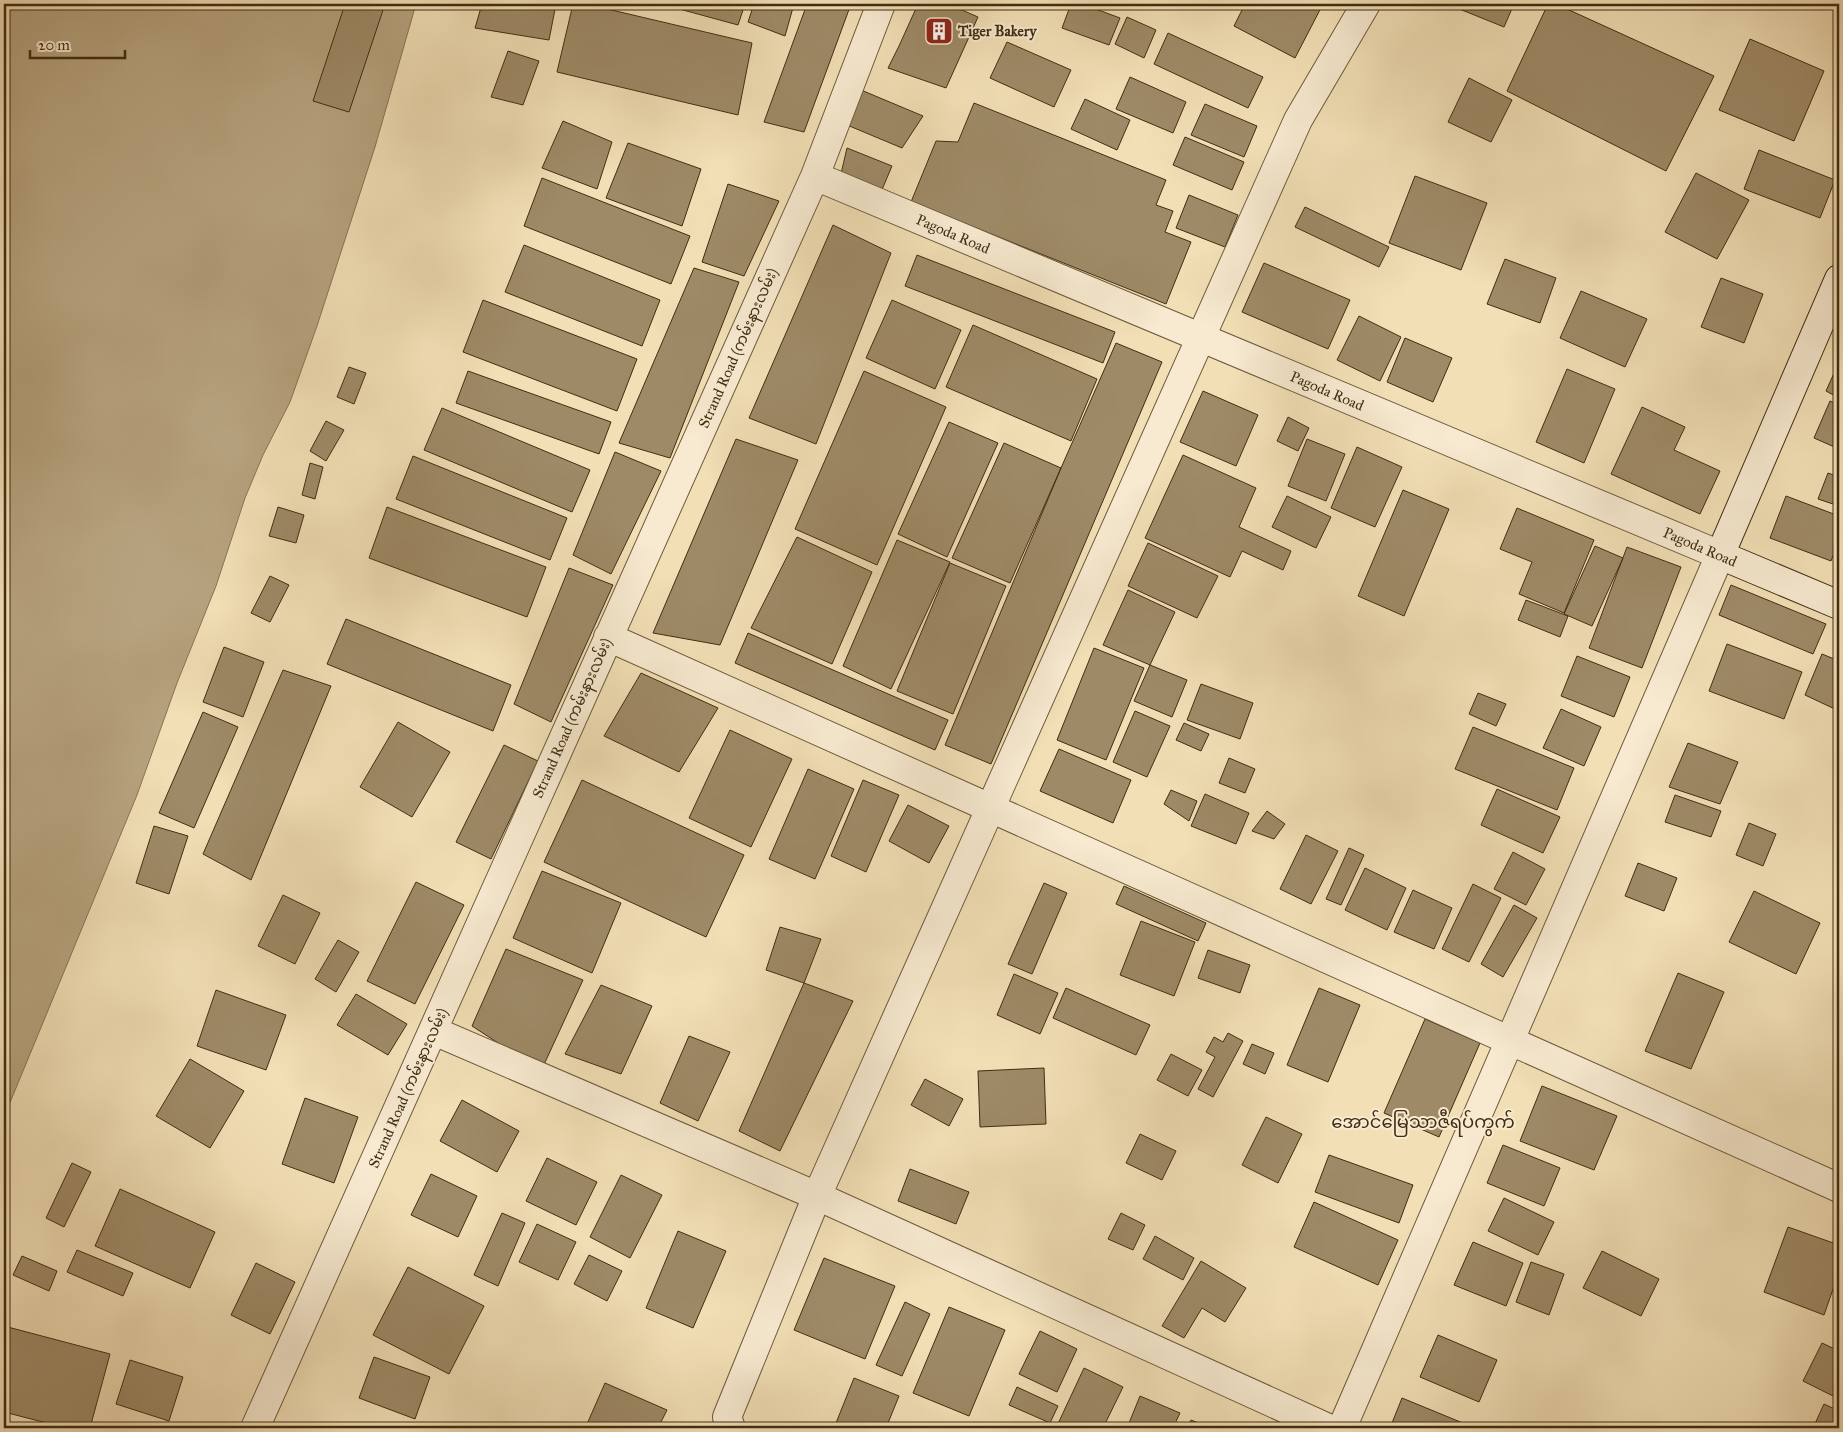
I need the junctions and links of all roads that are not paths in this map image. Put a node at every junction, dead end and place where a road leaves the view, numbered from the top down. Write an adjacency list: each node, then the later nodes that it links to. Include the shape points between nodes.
1 (882, 4): 3 (street, Strand Road (ကမ်းနားလမ်း))
2 (1366, 4): 5 (street, via 1298,120)
3 (814, 176): 5 (street, Pagoda Road); 8 (street, Strand Road (ကမ်းနားလမ်း))
4 (1839, 279): 6 (street)
5 (1200, 338): 6 (street, Pagoda Road); 9 (street)
6 (1720, 555): 7 (street, Pagoda Road); 11 (street)
7 (1839, 605)
8 (608, 637): 9 (street); 10 (street, Strand Road (ကမ်းနားလမ်း))
9 (990, 808): 11 (street); 13 (street)
10 (434, 1031): 13 (street); 14 (street, Strand Road (ကမ်းနားလမ်း))
11 (1510, 1041): 12 (street); 17 (street)
12 (1839, 1188)
13 (817, 1196): 15 (street, via 727,1417); 16 (street)
14 (255, 1428)
15 (731, 1428)
16 (1328, 1428)
17 (1342, 1428)

